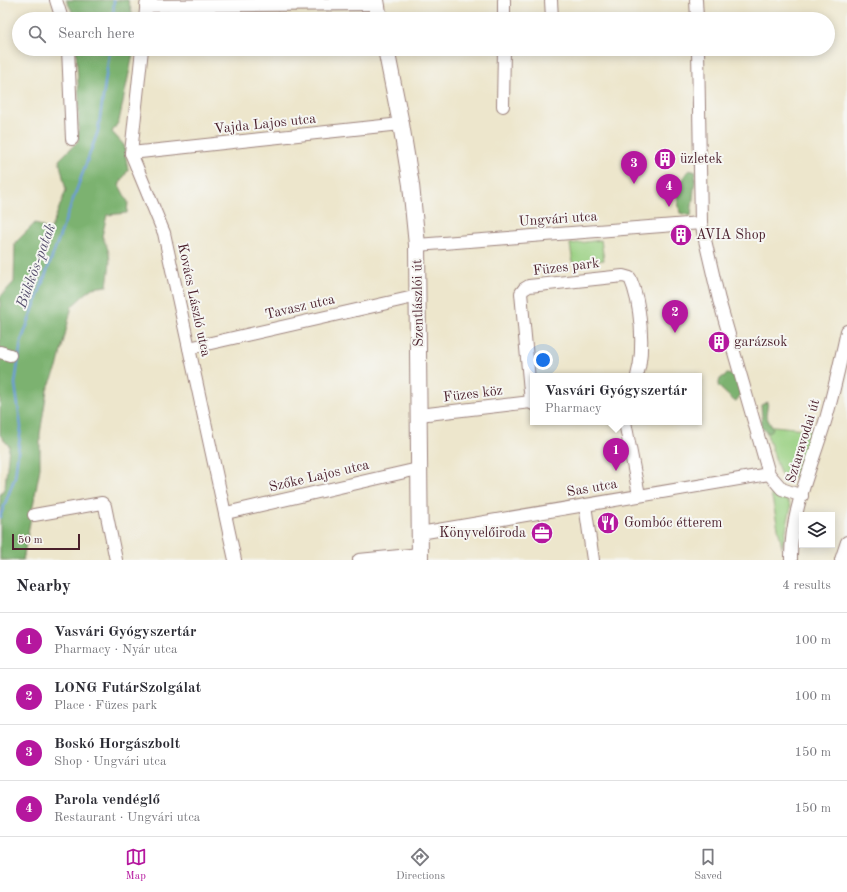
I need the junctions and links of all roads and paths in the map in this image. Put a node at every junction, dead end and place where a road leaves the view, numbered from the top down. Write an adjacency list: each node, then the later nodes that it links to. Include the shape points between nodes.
1 (56, 0): 7 (street)
2 (504, 0): 8 (street)
3 (551, 0): 9 (street)
4 (696, 0): 10 (street)
5 (146, 3): 6 (street)
6 (377, 8)
7 (60, 12)
8 (504, 12)
9 (552, 12)
10 (697, 12)
11 (68, 56): 18 (street)
12 (141, 56): 19 (street, Kovács László utca)
13 (387, 56): 17 (main road, Szentlászlói út)
14 (504, 56): 16 (street)
15 (698, 56): 20 (street)
16 (503, 106)
17 (402, 124): 19 (street, Vajda Lajos utca); 21 (main road, Szentlászlói út)
18 (72, 139)
19 (131, 153): 24 (street, Kovács László utca, via 164,233)
20 (701, 223): 21 (street, Ungvári utca); 31 (street, via 719,300)
21 (417, 245): 22 (main road, Szentlászlói út)
22 (418, 296): 24 (street, Tavasz utca); 28 (main road, Szentlászlói út)
23 (847, 331): 33 (street, Sztaravodai út, via 828,414)
24 (189, 348): 35 (street, Kovács László utca)
25 (636, 373): 26 (street, Füzes park, via 641,345 638,312 630,278 622,276 529,286 524,289 521,293)
26 (530, 383)
27 (530, 403): 28 (street, Füzes köz)
28 (418, 415): 30 (main road, Szentlászlói út)
29 (626, 425): 32 (street)
30 (418, 469): 35 (street, Szőke Lajos utca); 37 (main road, Szentlászlói út)
31 (769, 474): 32 (street, Sas utca); 33 (street, via 782,489)
32 (639, 495): 34 (street, Sas utca)
33 (802, 496): 44 (street, Sztaravodai út, via 793,530)
34 (585, 505): 37 (street, Sas utca); 43 (street)
35 (226, 513): 41 (street, Kovács László utca)
36 (34, 515): 40 (street, via 102,503 106,506)
37 (420, 533): 39 (main road, Szentlászlói út)
38 (847, 542): 45 (street)
39 (420, 557): 42 (street)
40 (116, 560)
41 (235, 560)
42 (359, 560)
43 (593, 560)
44 (790, 560)
45 (842, 560)

